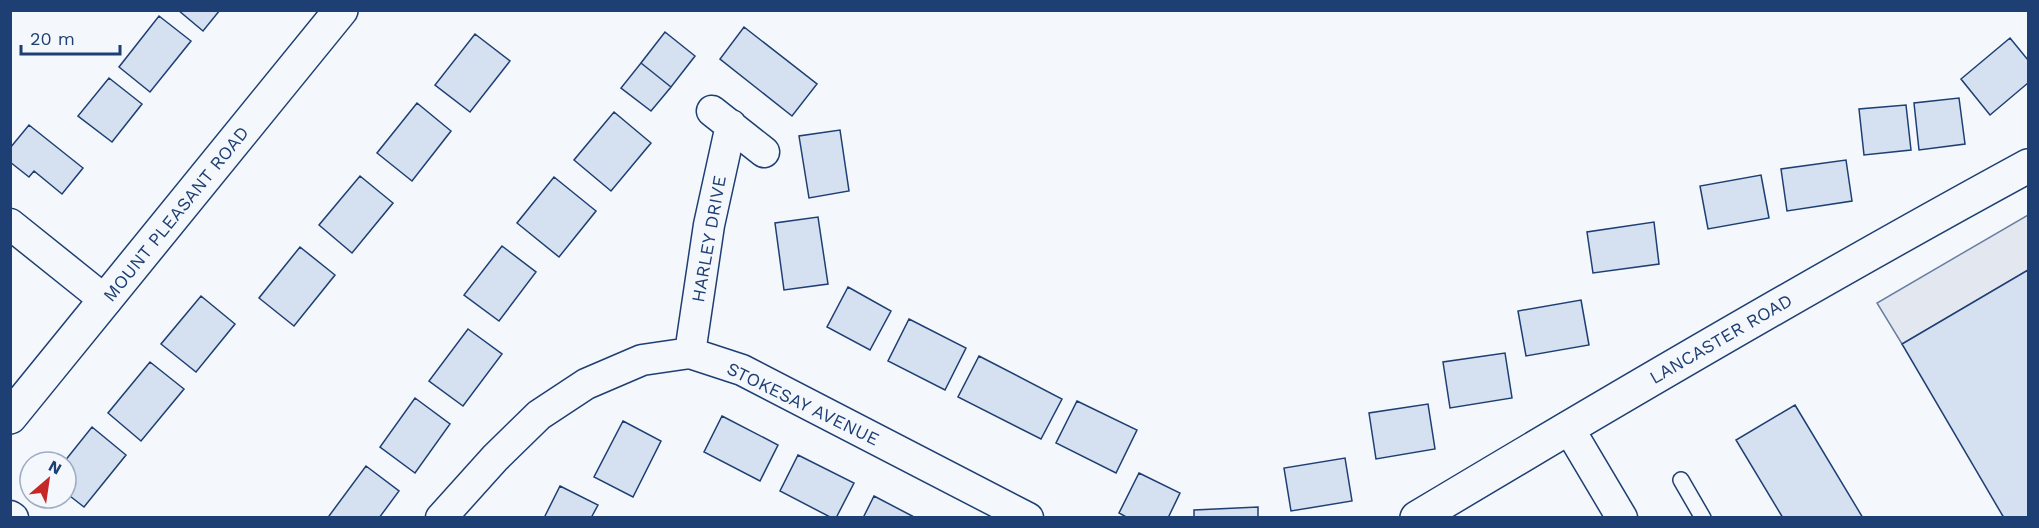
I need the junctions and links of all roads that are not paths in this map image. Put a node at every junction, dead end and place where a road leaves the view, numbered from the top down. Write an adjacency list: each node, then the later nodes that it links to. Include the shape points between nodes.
1 (341, 10): 5 (street, MOUNT PLEASANT ROAD)
2 (764, 152): 6 (street, HARLEY DRIVE, via 722,118)
3 (2028, 166): 8 (street, LANCASTER ROAD)
4 (10, 224): 5 (street)
5 (106, 301): 7 (street, MOUNT PLEASANT ROAD)
6 (690, 353): 11 (street, STOKESAY AVENUE, via 642,360 586,384 540,415); 12 (street, STOKESAY AVENUE, via 742,370)
7 (10, 417)
8 (1568, 427): 10 (street, LANCASTER ROAD); 13 (street)
9 (1681, 480): 14 (lane)
10 (1423, 516)
11 (441, 518)
12 (1029, 518)
13 (1622, 518)
14 (1703, 518)

